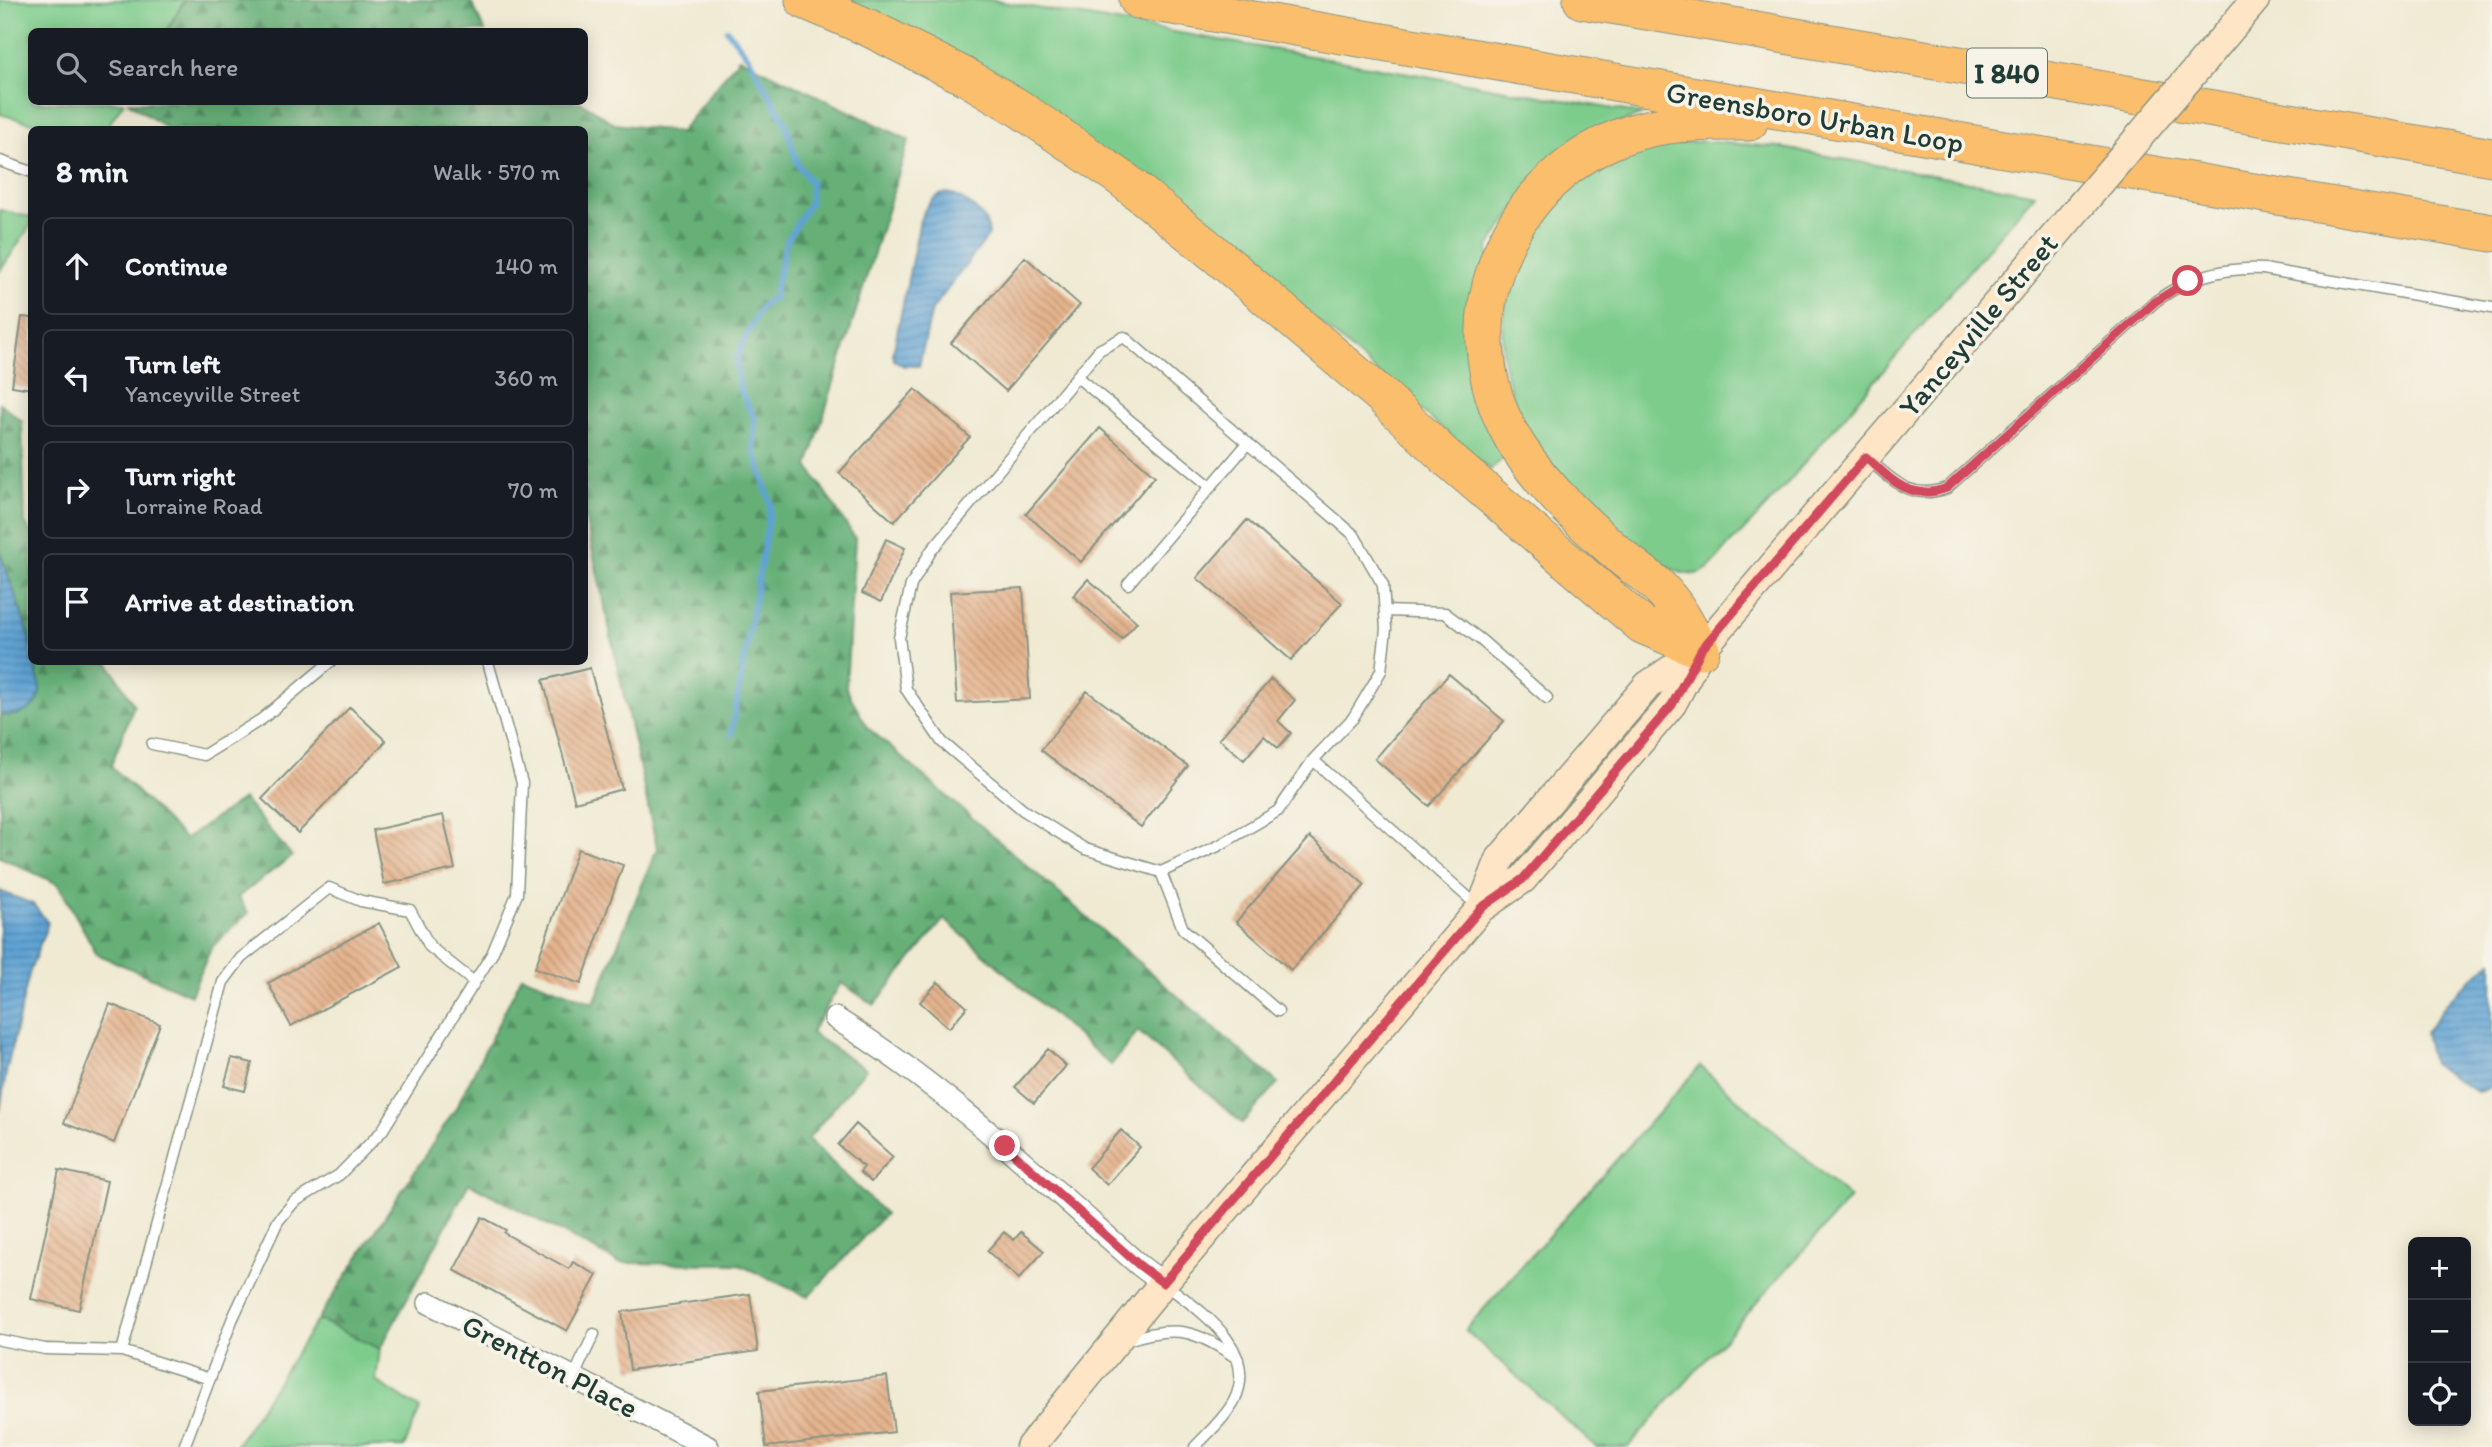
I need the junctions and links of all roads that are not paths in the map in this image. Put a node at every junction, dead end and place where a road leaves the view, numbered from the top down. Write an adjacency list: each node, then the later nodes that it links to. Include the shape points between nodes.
1 (804, 0): 19 (highway, via 968,78 1121,178 1382,396 1642,625)
2 (1138, 0): 5 (highway, Greensboro Urban Loop)
3 (1582, 0): 6 (highway, I 840)
4 (2255, 0): 15 (main road, Yanceyville Street, bridge)
5 (1840, 121): 11 (highway, Greensboro Urban Loop); 19 (highway, via 1673,124 1625,135 1570,164 1541,190 1512,230 1493,274 1485,324 1489,375 1516,444 1570,510 1667,595)
6 (2432, 147): 7 (highway); 8 (highway, I 840)
7 (2492, 147)
8 (2492, 157)
9 (0, 162): 10 (lane)
10 (28, 171)
11 (2492, 233)
12 (2492, 308): 15 (lane, via 2263,269 2206,274 2156,301 1947,488 1913,492)
13 (1077, 377): 14 (lane, via 1099,351 1124,337); 16 (lane); 25 (lane, via 931,551 911,585 899,638 906,689 942,742 1023,810 1085,849)
14 (1248, 443): 16 (lane); 18 (lane, via 1354,535 1383,586)
15 (1866, 457): 19 (main road, Yanceyville Street)
16 (1210, 487): 17 (lane)
17 (1128, 584)
18 (1385, 611): 22 (lane, via 1445,613); 24 (lane, via 1381,671 1353,718)
19 (1701, 650): 26 (main road, Yanceyville Street, via 1672,705 1523,879)
20 (326, 665): 23 (lane, via 262,719 204,755)
21 (489, 665): 27 (lane, via 522,783 517,894 492,954)
22 (1546, 698)
23 (152, 744)
24 (1313, 761): 25 (lane, via 1278,811); 26 (lane)
25 (1161, 872): 28 (lane, via 1183,929)
26 (1481, 908): 30 (main road, Yanceyville Street)
27 (474, 982): 35 (lane, via 429,947 410,910 361,901 329,888 242,958 223,982); 38 (lane, via 382,1131 340,1175 294,1202 278,1222)
28 (1278, 1011)
29 (835, 1018): 30 (street, via 954,1102)
30 (1163, 1283): 34 (main road, Yanceyville Street); 36 (lane, via 1225,1334)
31 (429, 1304): 37 (street, Grentton Place)
32 (594, 1334): 37 (lane)
33 (0, 1340): 35 (lane, via 45,1349)
34 (1113, 1344): 36 (lane, via 1154,1331 1183,1331 1212,1341); 41 (main road, Yanceyville Street)
35 (122, 1351): 38 (lane)
36 (1238, 1359): 42 (lane, via 1238,1390 1233,1402)
37 (573, 1378): 40 (street, Grentton Place)
38 (210, 1379): 39 (lane)
39 (184, 1447)
40 (708, 1447)
41 (1030, 1447)
42 (1195, 1447)

